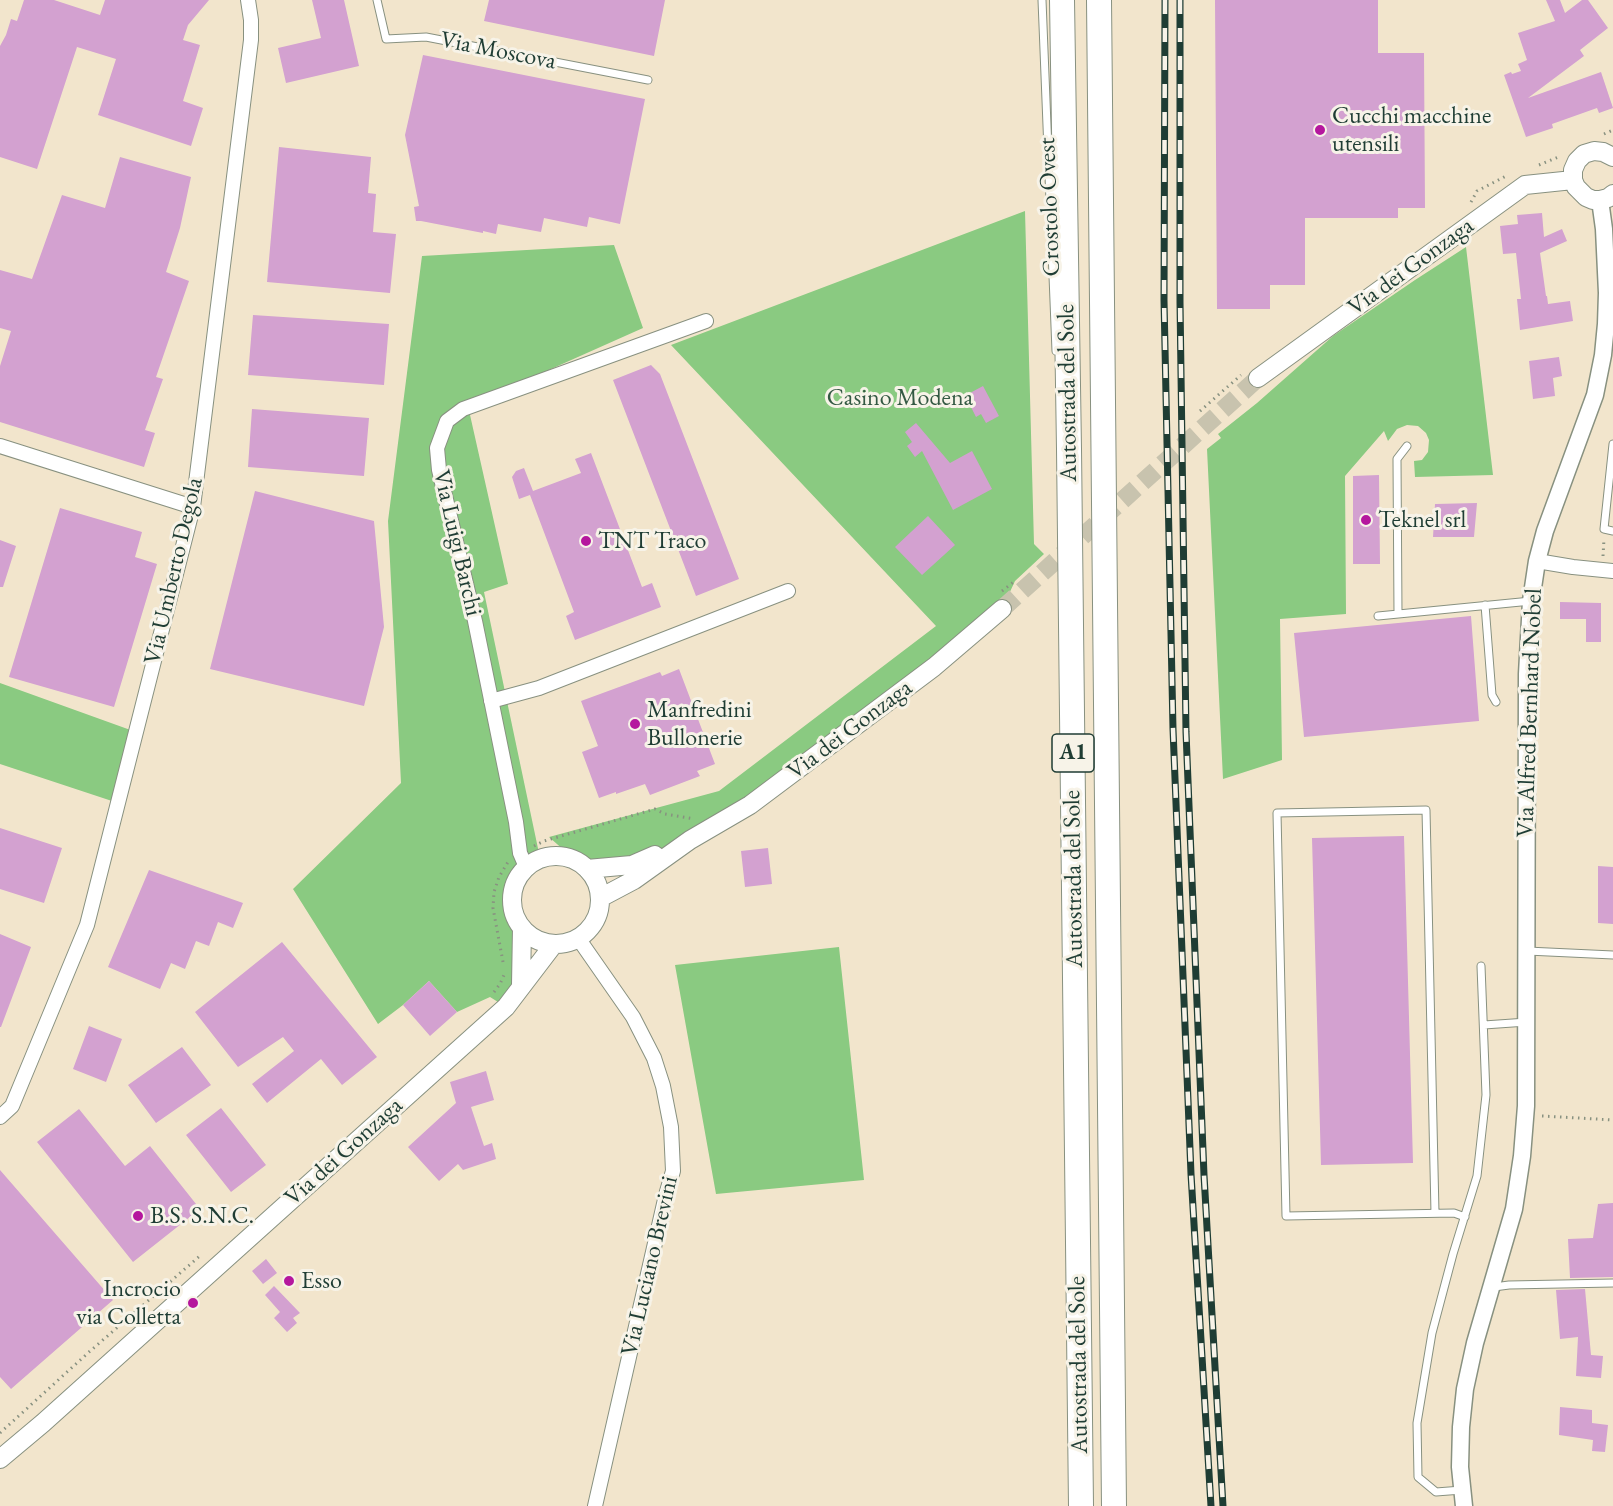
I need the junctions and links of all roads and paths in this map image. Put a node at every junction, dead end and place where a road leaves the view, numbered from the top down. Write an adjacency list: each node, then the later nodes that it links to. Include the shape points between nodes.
1 (248, 0): 18 (street, Via Umberto Degola, via 251,40)
2 (377, 0): 6 (lane, Via Moscova, via 386,39 426,37)
3 (1042, 0): 11 (lane, Crostolo Ovest)
4 (1062, 0): 17 (highway, Autostrada del Sole / A1)
5 (1099, 0): 62 (highway, Autostrada del Sole / A1)
6 (648, 80)
7 (1613, 157): 8 (main road, via 1594,151 1584,154 1573,170)
8 (1573, 180): 9 (main road, via 1586,197); 12 (main road, Via dei Gonzaga, via 1525,185)
9 (1607, 197): 21 (street, Via Alfred Bernhard Nobel, via 1606,324 1601,365 1595,395)
10 (706, 321): 30 (street, Via Luigi Barchi, via 463,409 447,421 437,448 439,470)
11 (1056, 355)
12 (1258, 378)
13 (1061, 423): 17 (lane)
14 (1613, 444): 19 (lane)
15 (0, 446): 18 (street)
16 (1407, 446): 28 (lane, via 1396,459)
17 (1069, 449): 61 (highway, Autostrada del Sole / A1)
18 (193, 507): 50 (street, Via Umberto Degola, via 87,925 12,1106)
19 (1604, 529): 20 (lane); 22 (path)
20 (1613, 531)
21 (1537, 561): 22 (street); 26 (street, Via Alfred Bernhard Nobel)
22 (1608, 570)
23 (1015, 581): 25 (path)
24 (788, 591): 30 (street, via 539,688)
25 (1000, 602): 33 (main road, Via dei Gonzaga, via 934,667 750,805)
26 (1531, 602): 27 (lane); 40 (street, Via Alfred Bernhard Nobel, via 1526,694)
27 (1485, 605): 28 (lane); 31 (lane, via 1492,695)
28 (1398, 614): 29 (lane)
29 (1378, 616)
30 (491, 701): 34 (street, Via Luigi Barchi)
31 (1497, 702)
32 (702, 816): 34 (path, via 679,817 655,809 544,841)
33 (690, 840): 35 (main road, Via dei Gonzaga, via 632,865); 36 (main road, Via dei Gonzaga, via 634,880)
34 (523, 860): 35 (main road, via 557,855 574,859); 37 (main road, via 514,885 512,908); 42 (path, via 509,860 494,892 493,908)
35 (587, 869): 36 (main road, via 594,877)
36 (600, 898): 38 (main road, via 592,923)
37 (522, 928): 39 (main road, via 531,937); 45 (main road)
38 (578, 938): 39 (main road); 60 (street, Via Luciano Brevini, via 633,1017 654,1058 671,1127 673,1171)
39 (554, 944): 45 (main road, Via dei Gonzaga)
40 (1527, 951): 41 (lane); 47 (street, Via Alfred Bernhard Nobel)
41 (1613, 955)
42 (503, 962)
43 (1481, 966): 48 (lane)
44 (504, 973): 46 (path)
45 (521, 985): 58 (main road, Via dei Gonzaga, via 506,1007)
46 (490, 997)
47 (1527, 1022): 48 (lane); 49 (street, Via Alfred Bernhard Nobel)
48 (1484, 1026): 53 (lane, via 1486,1095 1477,1176)
49 (1525, 1115): 51 (path); 56 (street, Via Alfred Bernhard Nobel, via 1514,1209)
50 (0, 1117)
51 (1613, 1120)
52 (1435, 1213): 52 (lane, via 1286,1216 1277,813 1426,810); 53 (lane)
53 (1465, 1217): 59 (lane, via 1432,1334 1417,1423 1418,1477 1436,1492)
54 (201, 1256): 57 (path)
55 (1613, 1283): 56 (lane)
56 (1491, 1287): 59 (street, Via Alfred Bernhard Nobel, via 1474,1343 1462,1404)
57 (0, 1433)
58 (0, 1459)
59 (1463, 1498)
60 (595, 1506)
61 (1081, 1506)
62 (1114, 1506)

